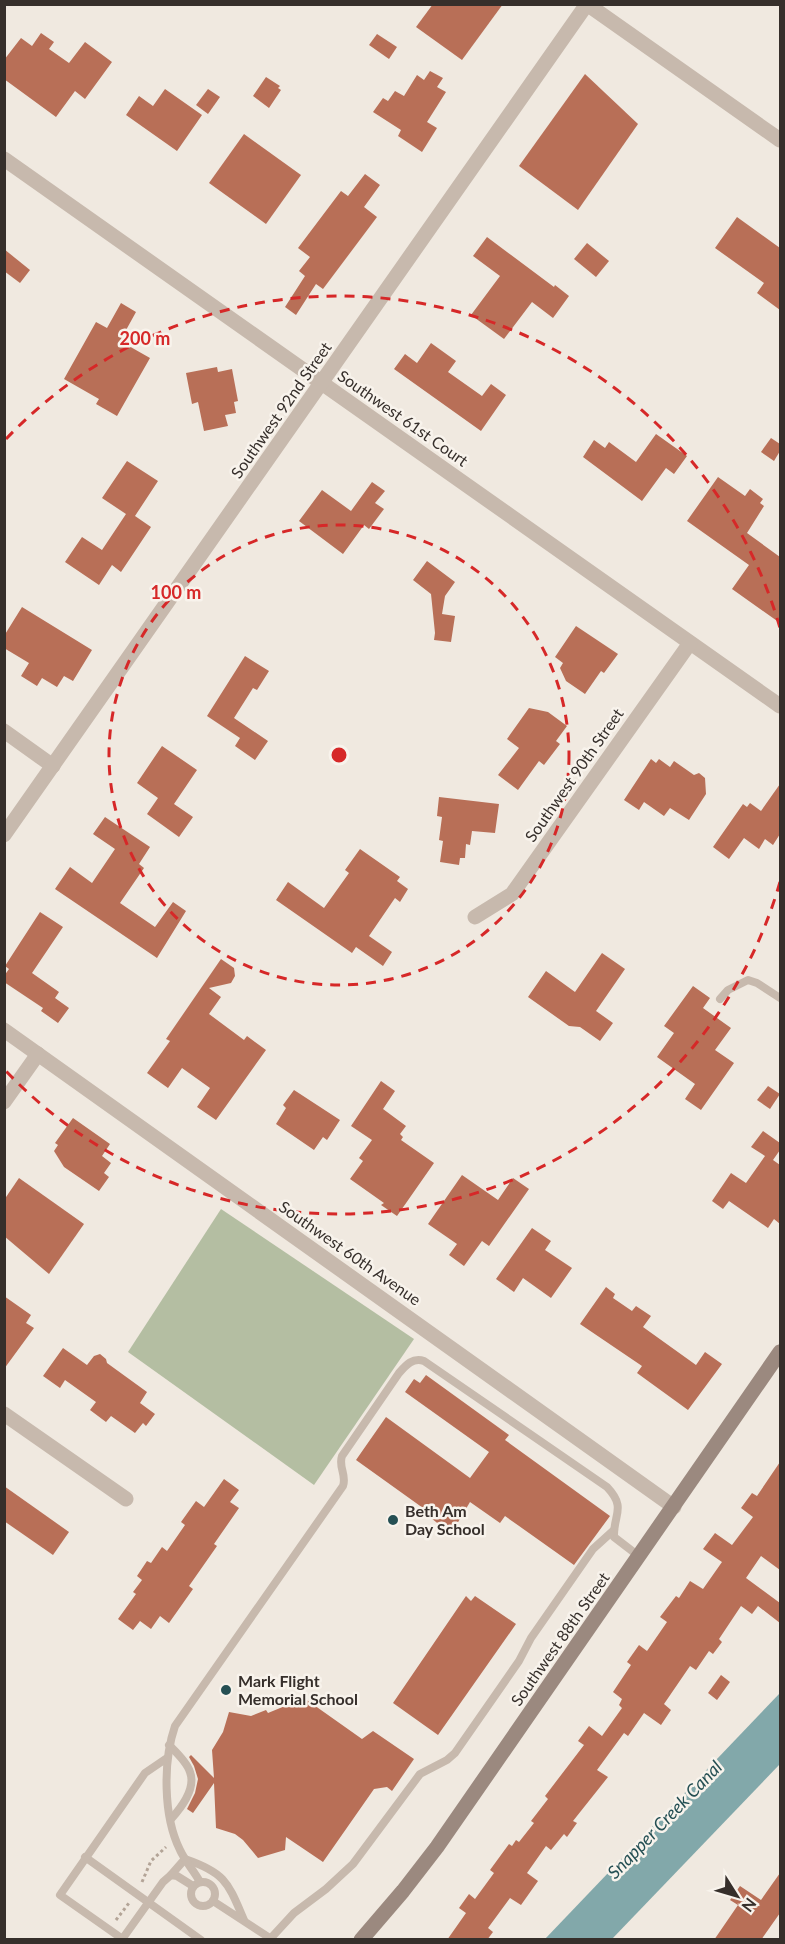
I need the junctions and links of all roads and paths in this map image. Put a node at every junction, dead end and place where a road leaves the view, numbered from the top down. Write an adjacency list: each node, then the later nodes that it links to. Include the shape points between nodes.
1 (587, 4): 2 (street); 4 (street, Southwest 92nd Street)
2 (780, 140)
3 (4, 159): 4 (street, Southwest 61st Court)
4 (321, 382): 5 (street, Southwest 61st Court); 8 (street, Southwest 92nd Street)
5 (690, 643): 6 (street, Southwest 61st Court); 10 (street, Southwest 90th Street, via 512,894)
6 (780, 706)
7 (4, 731): 8 (street)
8 (53, 766): 9 (street, Southwest 92nd Street)
9 (4, 835)
10 (476, 918)
11 (780, 998): 12 (lane, via 748,980)
12 (720, 999)
13 (4, 1030): 14 (street, Southwest 60th Avenue)
14 (38, 1054): 15 (street); 19 (street, Southwest 60th Avenue)
15 (4, 1102)
16 (780, 1352): 19 (street, Southwest 88th Street)
17 (4, 1414): 18 (street)
18 (126, 1499)
19 (674, 1507): 21 (street, Southwest 88th Street)
20 (614, 1530): 21 (lane, via 614,1537); 22 (lane, via 618,1505 607,1487 424,1360 409,1363 342,1456 343,1486 183,1712); 37 (lane, via 593,1549 455,1753 420,1774 353,1864 294,1913)
21 (640, 1557): 39 (street, Southwest 88th Street, via 436,1847)
22 (169, 1745): 23 (lane); 24 (lane, via 190,1772 191,1782 184,1803)
23 (166, 1758): 24 (lane); 26 (lane, via 145,1773)
24 (171, 1819): 27 (lane)
25 (166, 1847): 29 (path, via 151,1861)
26 (86, 1857): 33 (lane); 36 (lane, via 60,1894)
27 (185, 1859): 28 (lane); 30 (lane); 35 (lane, via 210,1868 226,1882)
28 (171, 1875): 30 (lane); 33 (lane)
29 (142, 1882)
30 (197, 1884): 32 (lane, via 204,1881 212,1885 216,1893); 32 (lane, via 192,1898 196,1904)
31 (130, 1901): 34 (path)
32 (213, 1901): 35 (lane)
33 (148, 1903): 36 (lane); 38 (lane)
34 (116, 1920)
35 (244, 1920): 37 (lane)
36 (123, 1939)
37 (272, 1939)
38 (201, 1940)
39 (361, 1940)

